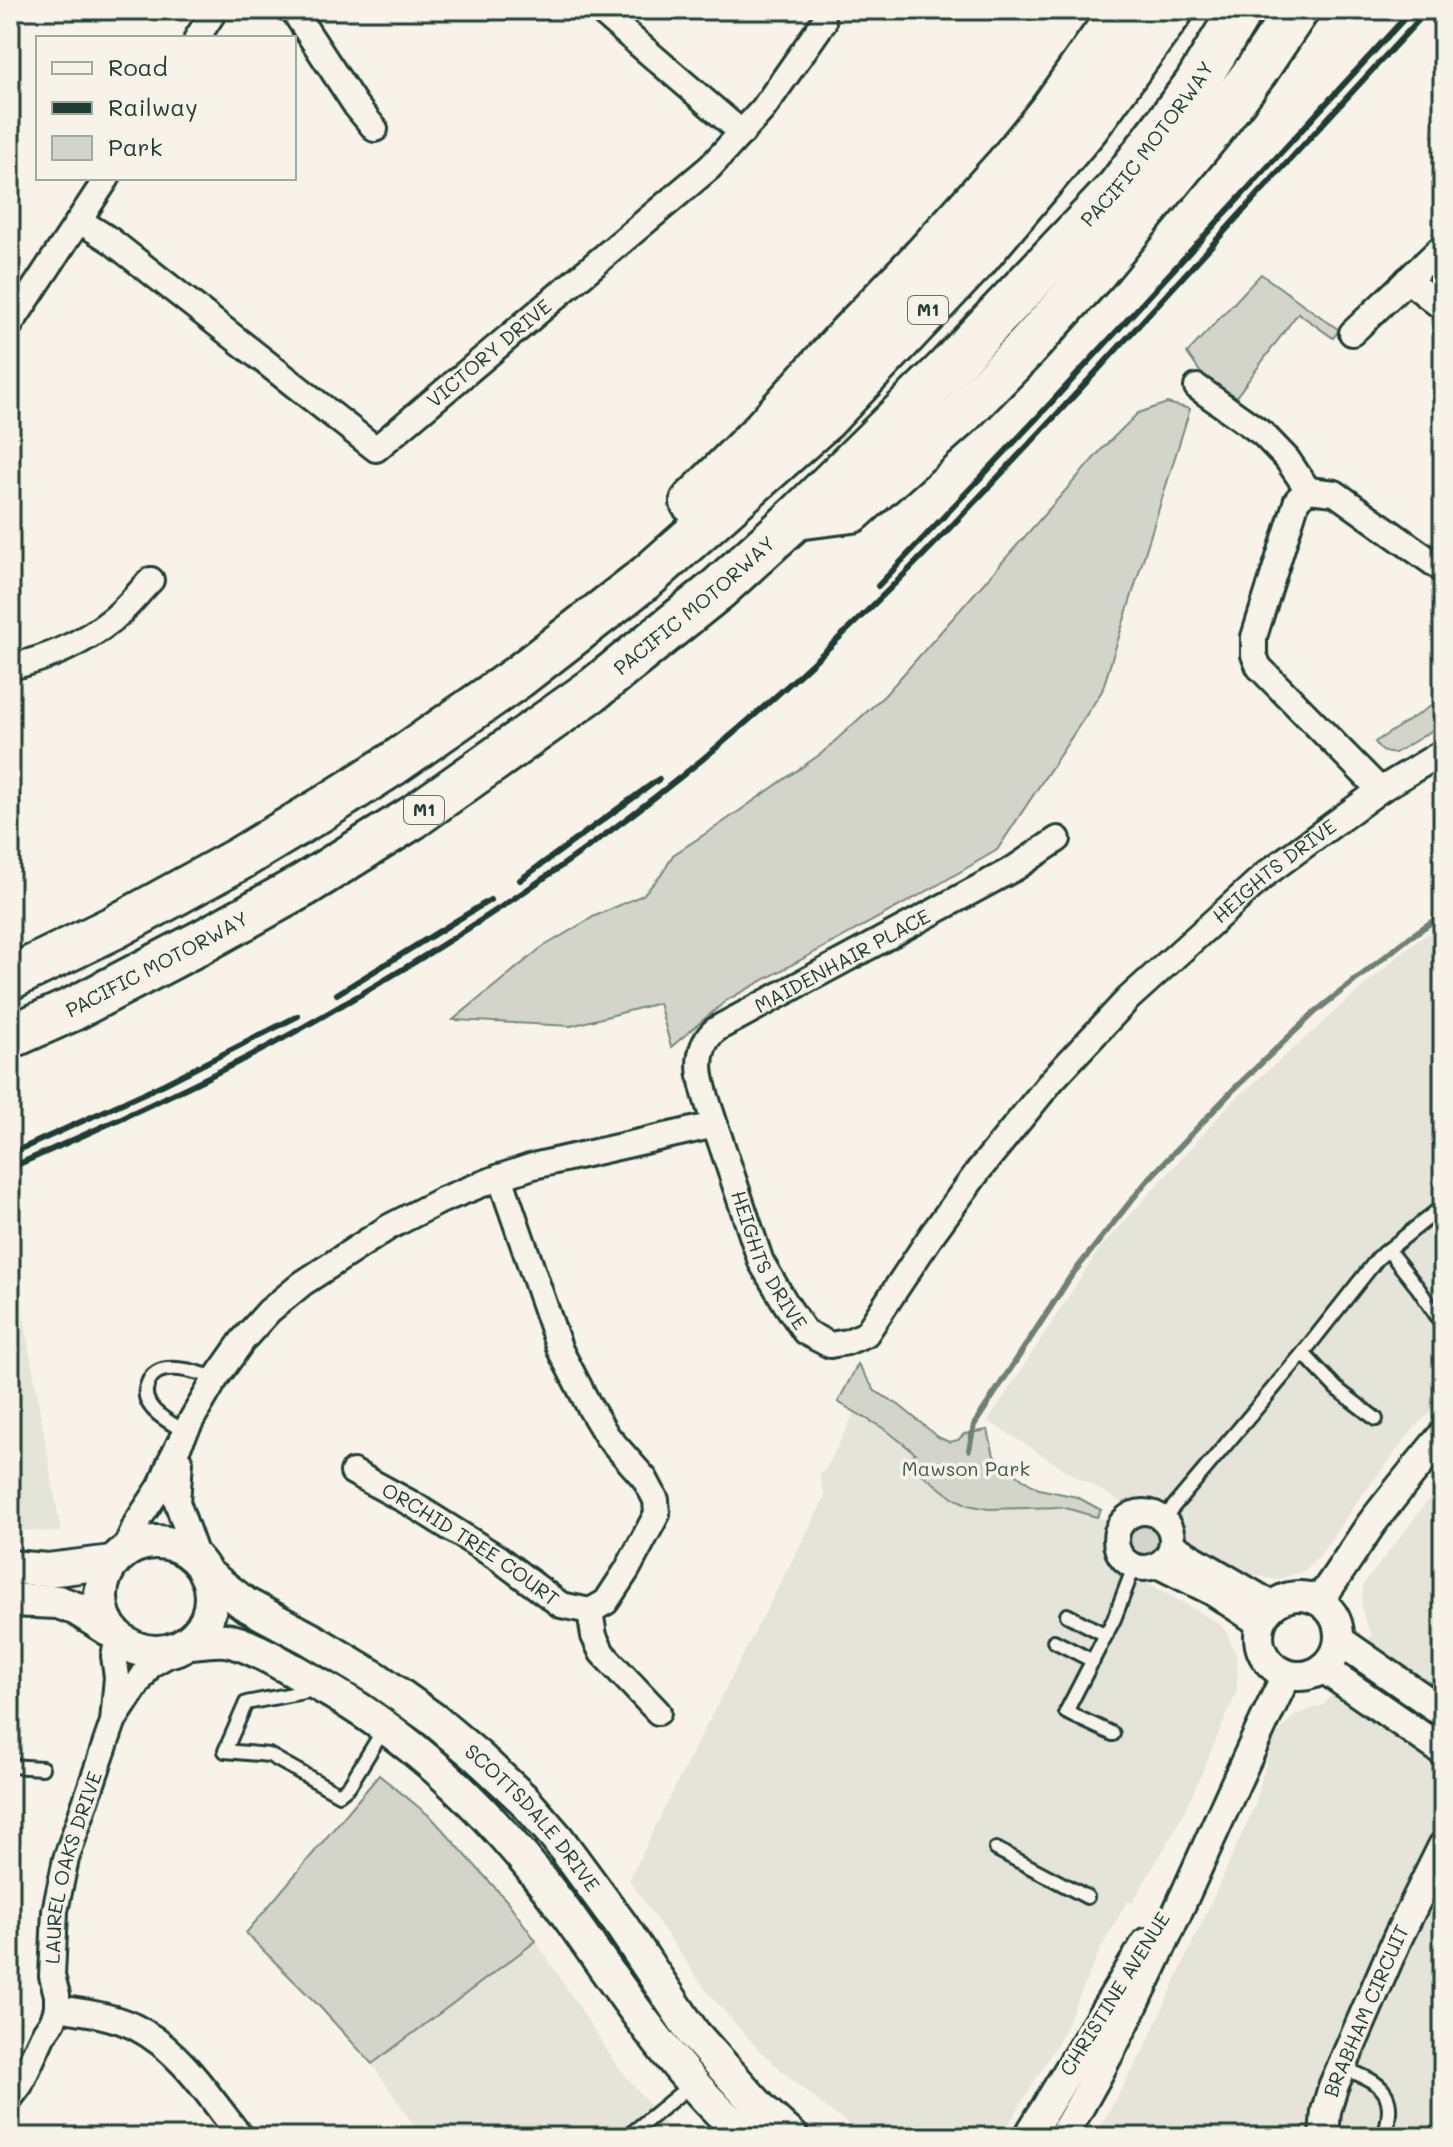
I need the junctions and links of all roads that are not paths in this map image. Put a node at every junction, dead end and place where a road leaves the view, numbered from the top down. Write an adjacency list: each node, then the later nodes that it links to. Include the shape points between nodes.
1 (215, 10): 9 (street)
2 (293, 10): 10 (street)
3 (599, 10): 11 (street)
4 (1122, 10): 23 (highway, via 1007,165 673,521)
5 (1172, 10): 23 (highway, M1, via 1088,126 976,259 825,419)
6 (1241, 10): 21 (highway, PACIFIC MOTORWAY / M1, via 1196,84 1118,188)
7 (1297, 10): 21 (highway, via 1172,179 1095,272 971,404 852,511)
8 (821, 17): 11 (street)
9 (198, 36)
10 (375, 129)
11 (742, 133): 13 (street, VICTORY DRIVE, via 710,167 376,449)
12 (106, 180): 13 (street)
13 (80, 221): 17 (street)
14 (1443, 246): 15 (street)
15 (1407, 280): 16 (street); 18 (street)
16 (1443, 308)
17 (10, 325)
18 (1352, 333)
19 (1197, 387): 20 (street, via 1263,434)
20 (1308, 490): 22 (street, via 1335,493); 27 (street, via 1297,500 1254,637 1254,655 1269,679)
21 (796, 518): 30 (highway, PACIFIC MOTORWAY / M1, via 594,689 412,818 205,940)
22 (1443, 570)
23 (648, 576): 29 (highway, M1, via 518,677 380,772 239,859)
24 (151, 580): 25 (street, via 114,619 85,639)
25 (10, 667)
26 (1443, 752): 27 (street, HEIGHTS DRIVE)
27 (1380, 790): 31 (street, HEIGHTS DRIVE, via 1267,873 1128,999 979,1170 866,1334 830,1345 805,1332 761,1262)
28 (1058, 839): 31 (street, MAIDENHAIR PLACE, via 1015,868 713,1032 699,1071)
29 (10, 978)
30 (10, 1037)
31 (715, 1125): 32 (street)
32 (500, 1177): 37 (street, via 389,1227 303,1283 269,1311); 49 (street, via 560,1350 607,1436 645,1479 656,1500 657,1514 627,1570 606,1602)
33 (1443, 1206): 34 (lane)
34 (1388, 1250): 35 (lane); 36 (lane)
35 (1443, 1325)
36 (1303, 1353): 38 (lane); 42 (lane)
37 (216, 1378): 39 (street); 39 (lane, via 168,1369 150,1378 146,1398 151,1409)
38 (1376, 1419)
39 (186, 1432): 43 (street, via 161,1486); 46 (street, via 177,1502)
40 (1443, 1435): 48 (street)
41 (353, 1472): 49 (street, ORCHID TREE COURT, via 498,1558 561,1605)
42 (1163, 1519): 44 (street, via 1172,1535); 44 (street, via 1155,1513 1136,1513 1117,1532 1121,1557)
43 (118, 1556): 45 (main road, via 78,1568); 46 (main road, via 143,1542 163,1541 182,1548); 52 (main road, via 104,1584 103,1606)
44 (1154, 1559): 51 (street, via 1211,1592); 53 (lane)
45 (10, 1567)
46 (202, 1567): 56 (main road, via 211,1592 209,1611 201,1628); 81 (main road, SCOTTSDALE DRIVE, via 228,1592 422,1711 523,1799 621,1925 693,2033)
47 (10, 1600): 52 (main road, via 58,1602)
48 (1319, 1601): 51 (street, via 1304,1596 1280,1600); 54 (street, via 1336,1621)
49 (590, 1611): 61 (street, via 602,1653)
50 (1067, 1615): 53 (lane)
51 (1267, 1615): 59 (street, via 1260,1640 1265,1655)
52 (114, 1634): 56 (main road, via 135,1650 155,1654); 63 (street, LAUREL OAKS DRIVE)
53 (1106, 1635): 57 (lane)
54 (1339, 1640): 58 (street); 62 (street)
55 (1054, 1641): 57 (lane)
56 (182, 1646): 60 (main road, SCOTTSDALE DRIVE, via 227,1640); 63 (street, LAUREL OAKS DRIVE, via 150,1665)
57 (1093, 1661): 65 (lane, via 1066,1712)
58 (1323, 1668): 59 (street, via 1306,1675); 66 (street)
59 (1287, 1674): 71 (street, CHRISTINE AVENUE)
60 (324, 1688): 64 (main road, SCOTTSDALE DRIVE); 64 (lane, via 246,1703 225,1751 269,1755 339,1794)
61 (658, 1712)
62 (1443, 1712)
63 (113, 1722): 73 (street, LAUREL OAKS DRIVE, via 59,1887 52,1976)
64 (386, 1726): 75 (main road, SCOTTSDALE DRIVE, via 502,1833)
65 (1113, 1734)
66 (1443, 1751)
67 (10, 1766): 68 (lane)
68 (42, 1768)
69 (1443, 1846): 74 (street, BRABHAM CIRCUIT)
70 (996, 1849): 72 (lane)
71 (1203, 1852): 82 (street, CHRISTINE AVENUE); 83 (street, CHRISTINE AVENUE, via 1134,2005)
72 (1087, 1897)
73 (57, 2008): 76 (street); 78 (street, via 115,2019 156,2039)
74 (1341, 2067): 77 (lane, via 1385,2091); 84 (street, BRABHAM CIRCUIT, via 1326,2111)
75 (693, 2082): 79 (lane); 80 (main road, SCOTTSDALE DRIVE)
76 (10, 2098)
77 (1386, 2136)
78 (241, 2137)
79 (627, 2137)
80 (747, 2137)
81 (792, 2137)
82 (1028, 2137)
83 (1062, 2137)
84 (1324, 2137)

